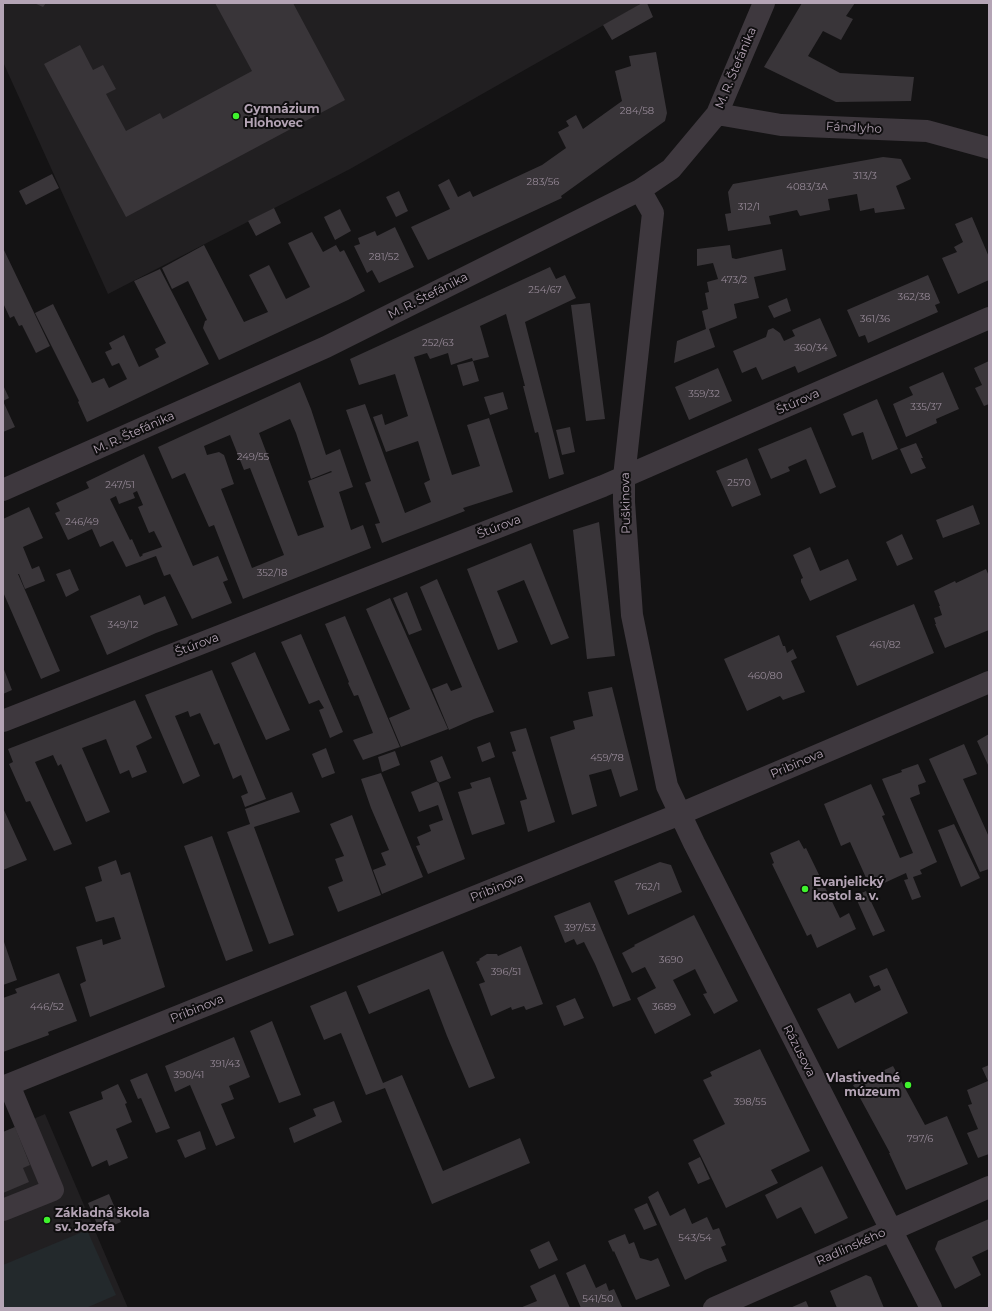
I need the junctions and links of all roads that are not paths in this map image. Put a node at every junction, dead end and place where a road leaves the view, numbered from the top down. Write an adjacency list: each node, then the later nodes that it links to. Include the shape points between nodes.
1 (764, 3): 2 (street, M. R. Štefánika)
2 (717, 114): 3 (street, Fándlyho, via 781,125 927,131); 4 (street, M. R. Štefánika, via 671,169)
3 (989, 148)
4 (640, 190): 6 (street, Puškinova, via 653,213); 7 (street, M. R. Štefánika, via 326,348)
5 (989, 318): 6 (street, Štúrova)
6 (624, 477): 9 (street, Štúrova); 10 (street, Puškinova, via 632,615 667,786)
7 (3, 490)
8 (989, 682): 10 (street, Pribinova)
9 (3, 722)
10 (680, 814): 11 (street, Pribinova); 14 (street, Rázusova)
11 (6, 1086): 13 (street, via 53,1190)
12 (989, 1187): 14 (street, Radlinského)
13 (3, 1210)
14 (891, 1230): 15 (street, Radlinského); 16 (street, Rázusova)
15 (714, 1308)
16 (931, 1308)

